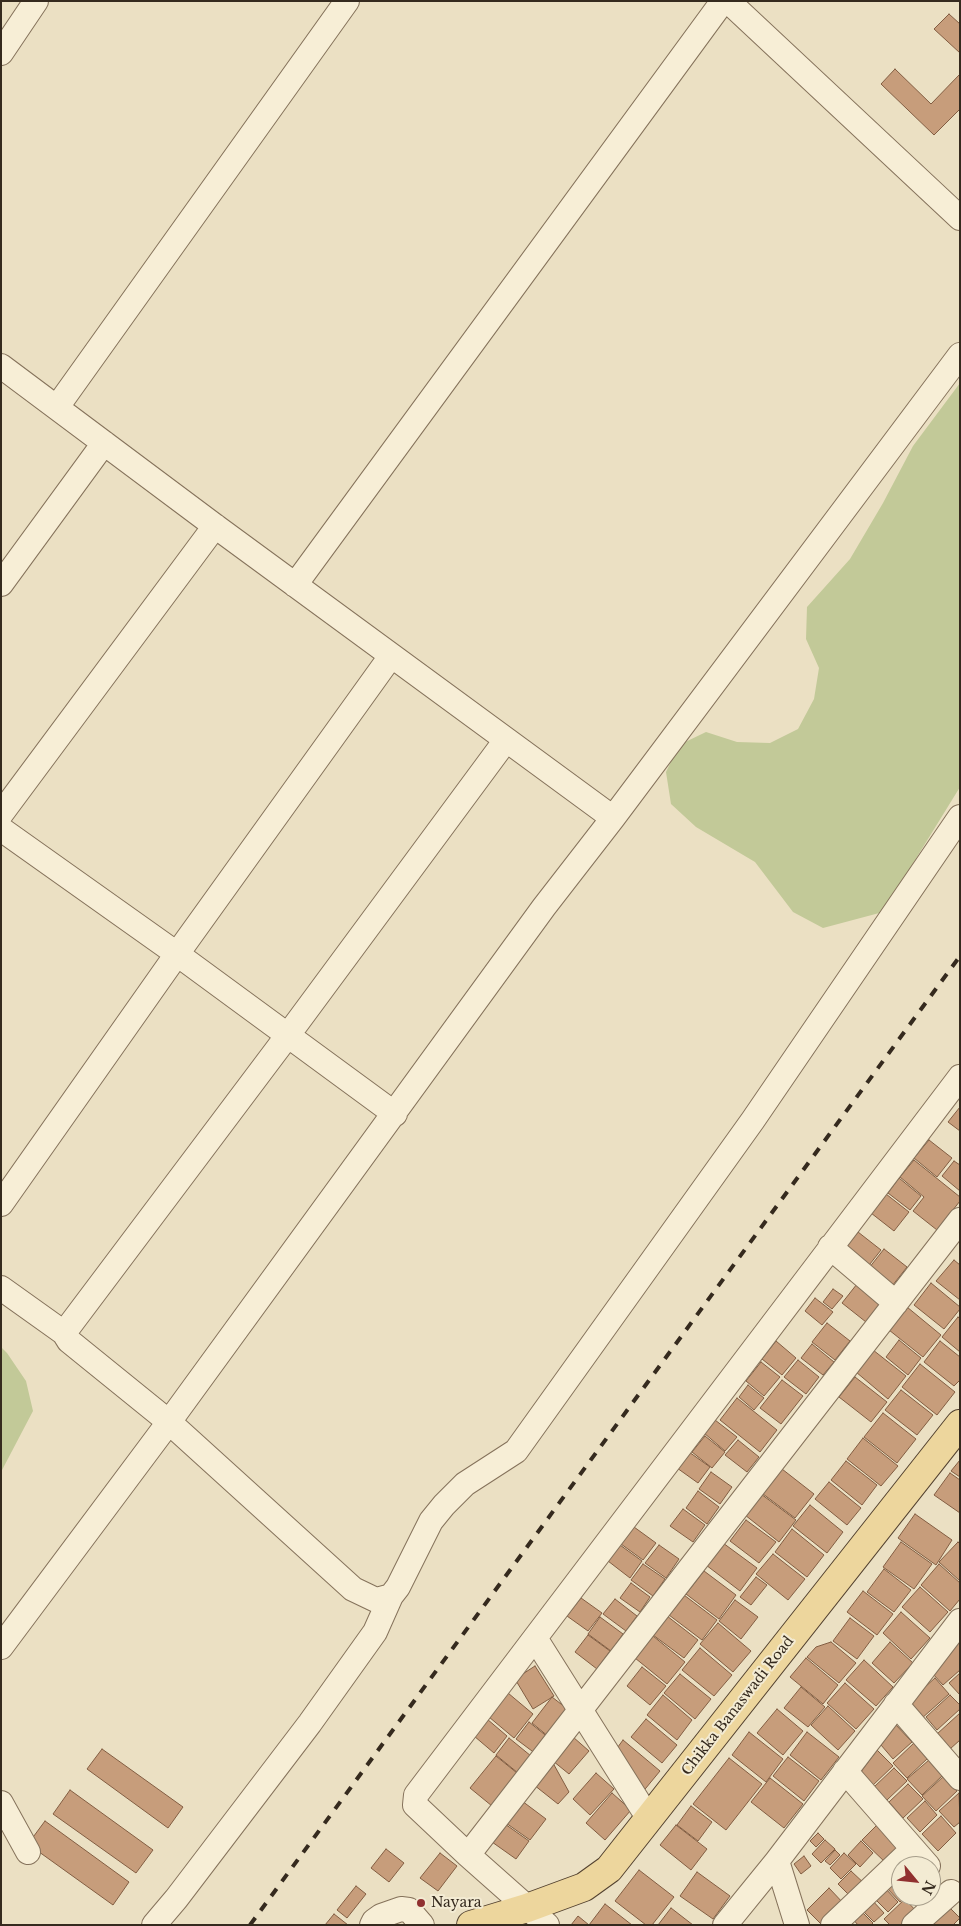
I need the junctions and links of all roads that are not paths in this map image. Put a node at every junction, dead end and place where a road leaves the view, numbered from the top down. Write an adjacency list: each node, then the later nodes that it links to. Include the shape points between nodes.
1 (36, 1): 5 (street)
2 (347, 1): 9 (street)
3 (722, 1): 13 (street)
4 (728, 1): 6 (street)
5 (1, 53)
6 (960, 218)
7 (960, 354): 18 (street)
8 (1, 366): 9 (street)
9 (56, 408): 10 (street)
10 (104, 443): 11 (street); 12 (street)
11 (215, 526): 13 (street); 16 (street)
12 (1, 584)
13 (295, 585): 14 (street)
14 (392, 656): 15 (street); 20 (street)
15 (506, 740): 18 (street); 21 (street)
16 (1, 814)
17 (960, 817): 32 (street, via 753,1120 516,1451 465,1484 444,1505 431,1521 398,1588)
18 (613, 818): 23 (street, via 544,907)
19 (1, 830): 20 (street)
20 (177, 954): 21 (street); 24 (street)
21 (288, 1035): 23 (street); 29 (street)
22 (960, 1077): 26 (street)
23 (395, 1114): 30 (street)
24 (1, 1204)
25 (960, 1220): 28 (street)
26 (830, 1248): 28 (street); 34 (street)
27 (1, 1288): 29 (street)
28 (896, 1303): 37 (street)
29 (64, 1333): 30 (street, via 68,1341)
30 (169, 1422): 32 (street, via 353,1589 376,1600); 35 (street)
31 (960, 1424): 41 (main road, Chikka Banaswadi Road)
32 (390, 1596): 50 (street, via 375,1632)
33 (960, 1621): 36 (street)
34 (535, 1638): 37 (street); 43 (street, via 414,1799 415,1805)
35 (1, 1647)
36 (896, 1704): 38 (street); 39 (street)
37 (580, 1710): 41 (street); 43 (street)
38 (845, 1771): 44 (street); 45 (street)
39 (960, 1778)
40 (1, 1803): 42 (street)
41 (649, 1819): 49 (main road, Chikka Banaswadi Road, via 608,1869)
42 (28, 1852)
43 (468, 1855): 49 (street)
44 (919, 1856)
45 (777, 1861): 54 (street); 55 (street)
46 (941, 1880): 48 (street)
47 (891, 1881): 56 (street)
48 (956, 1897): 57 (street)
49 (537, 1916): 53 (main road, Chikka Banaswadi Road)
50 (154, 1925)
51 (372, 1925): 52 (street, via 381,1916 401,1909 409,1910)
52 (422, 1925)
53 (471, 1925)
54 (725, 1925)
55 (797, 1925)
56 (833, 1925)
57 (914, 1925)

